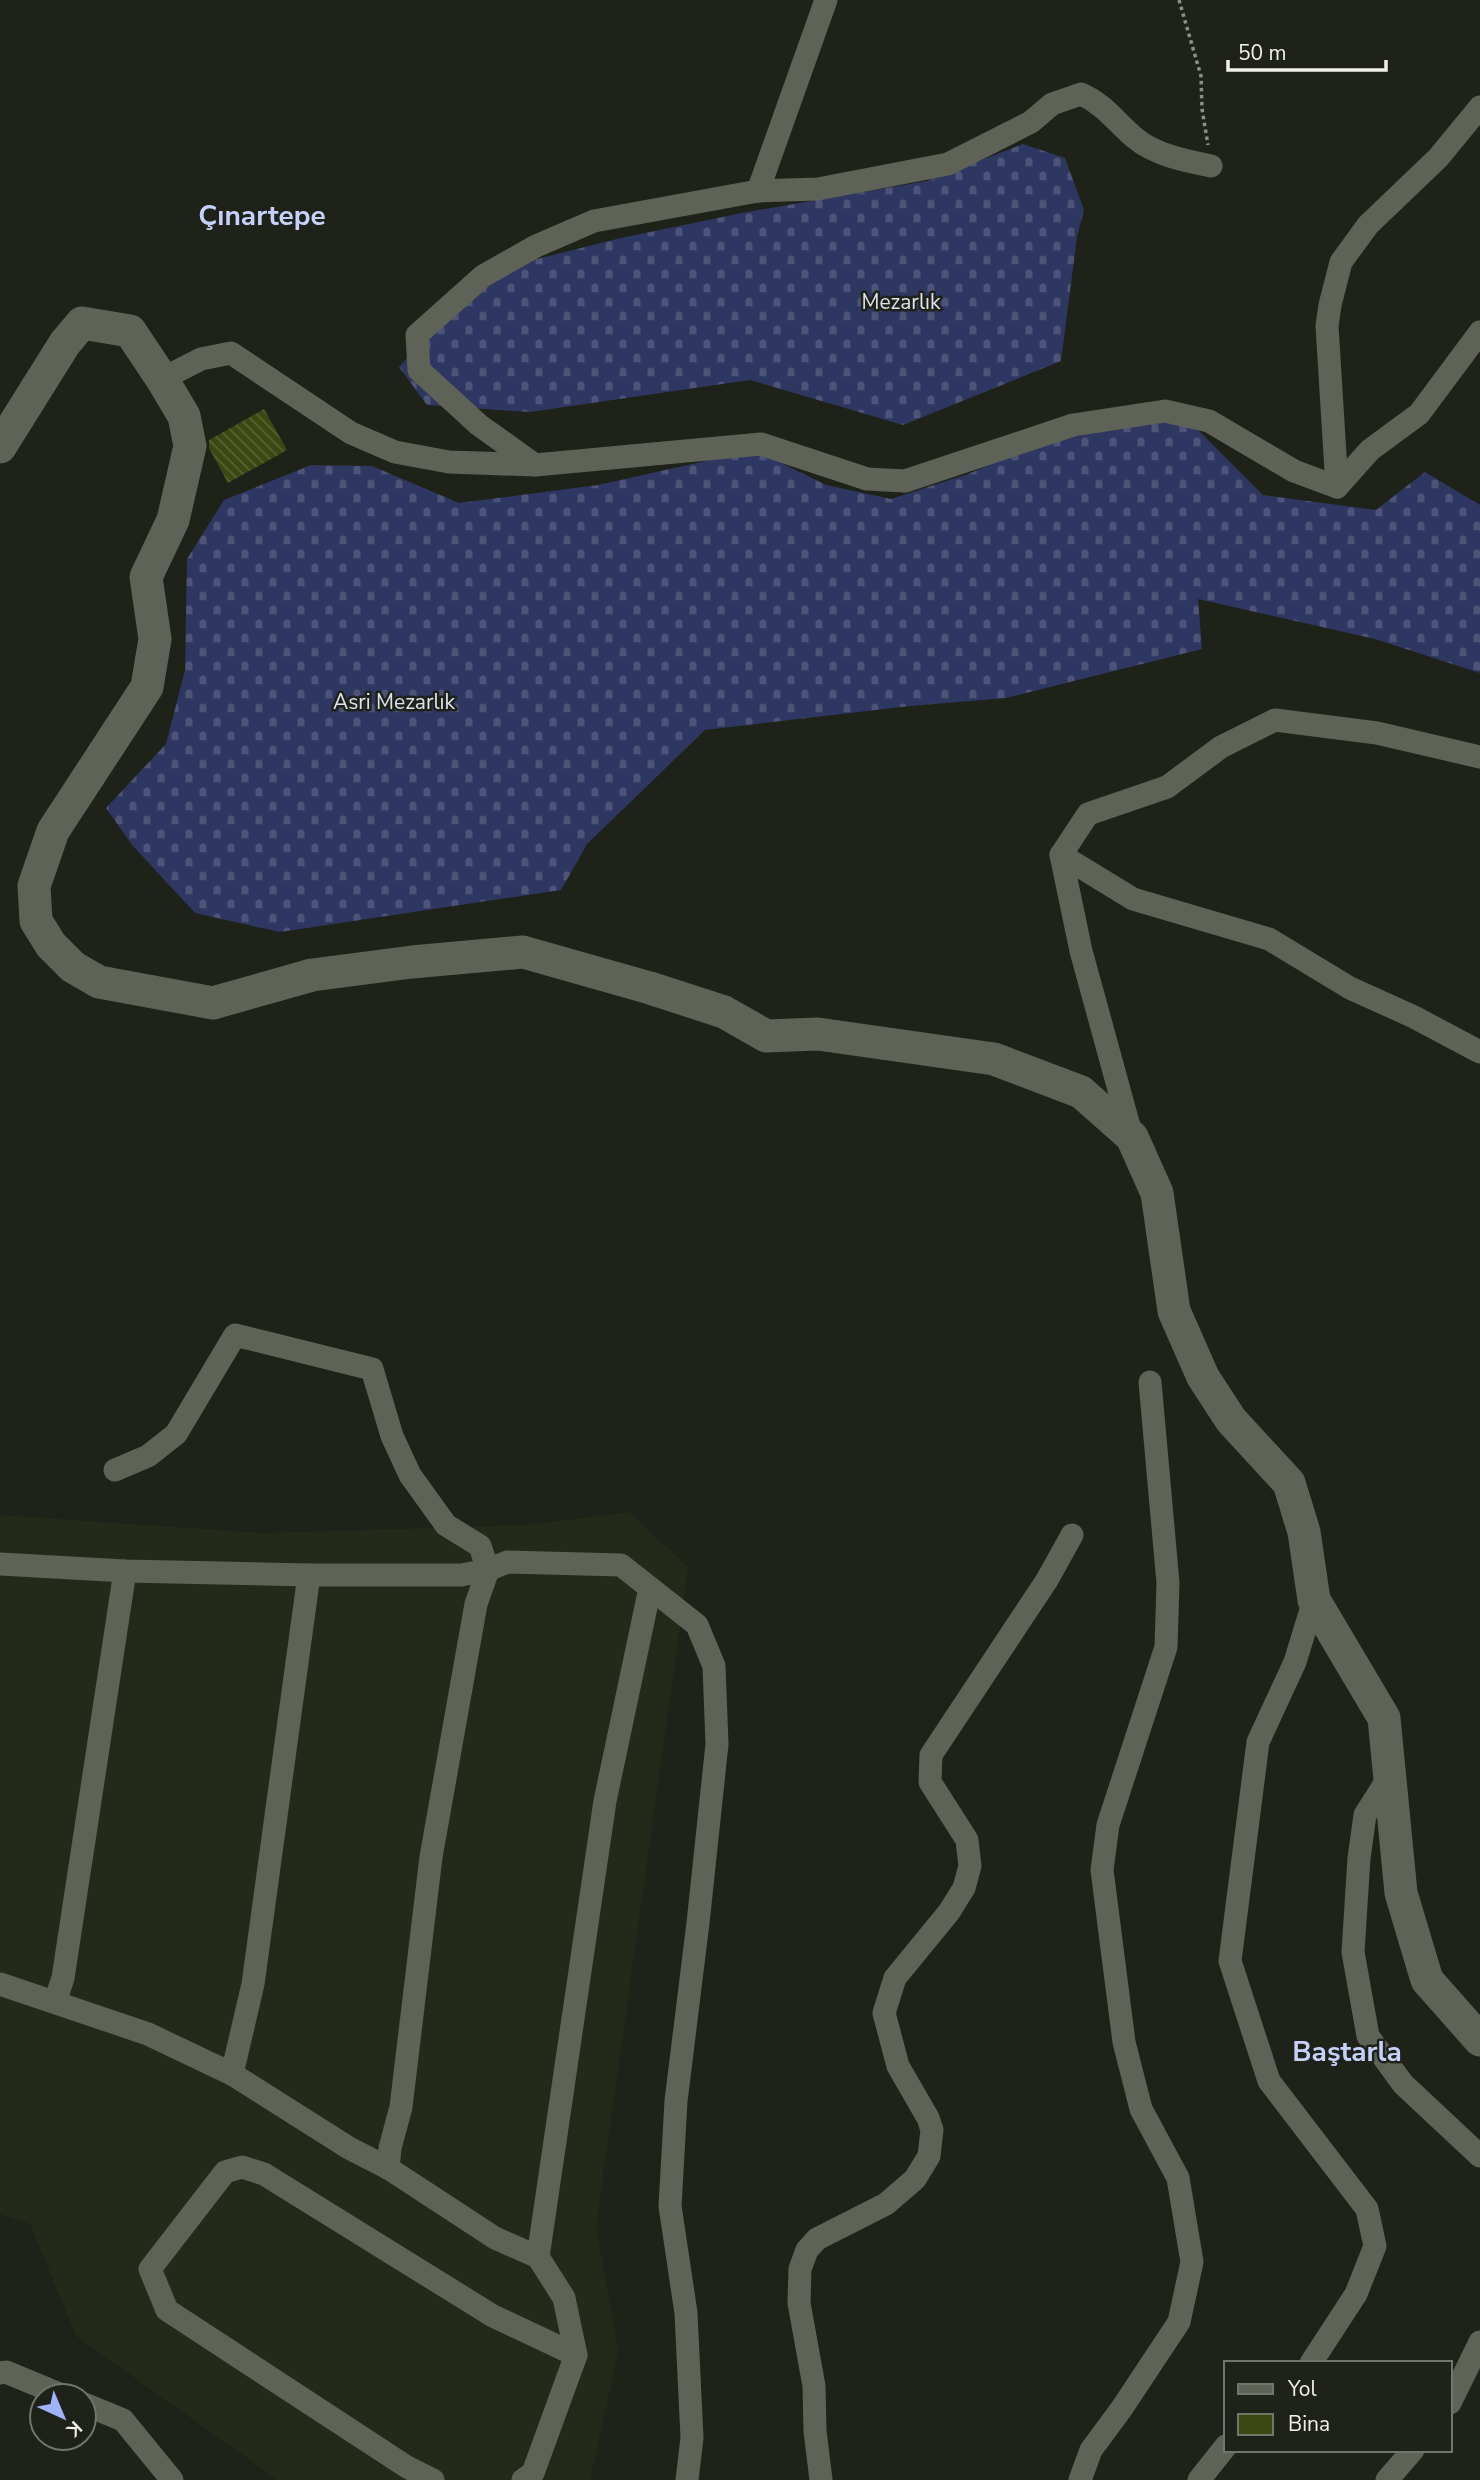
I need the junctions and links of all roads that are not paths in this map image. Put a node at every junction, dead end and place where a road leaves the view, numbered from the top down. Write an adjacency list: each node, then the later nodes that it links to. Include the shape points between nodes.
1 (825, 0): 4 (street)
2 (1480, 107): 9 (street, via 1438,158 1368,225 1341,262 1327,326)
3 (1211, 166): 4 (street, via 1160,153 1136,139 1098,101 1081,94 1052,104 1031,122 948,164 818,189)
4 (758, 191): 8 (street, via 594,220 483,276 416,335 419,370 480,425)
5 (1480, 331): 9 (street, via 1419,414 1370,450)
6 (162, 379): 7 (main road, via 130,331 82,323); 8 (street, via 201,359 231,353 351,433 395,452 449,462); 13 (main road, via 184,416 190,446 173,520 146,576 156,639 147,687 53,831 34,886 36,921 73,967 99,982 213,1003 312,975 523,952 724,1012 766,1036 818,1034 994,1059 1081,1092)
7 (0, 447)
8 (535, 465): 9 (street, via 761,444 867,479 905,481 1073,425 1166,411 1209,421 1294,471)
9 (1337, 487)
10 (1480, 757): 11 (street, via 1377,733 1275,720 1221,747 1167,787 1088,814)
11 (1061, 855): 12 (street, via 1133,899 1269,939 1350,988); 13 (street, via 1081,951)
12 (1480, 1052)
13 (1132, 1137): 22 (main road, via 1157,1192 1174,1311 1203,1377 1231,1420 1289,1483 1304,1532)
14 (1150, 1382): 45 (street, via 1168,1583 1166,1647 1108,1825 1102,1870 1124,2042 1141,2109 1178,2178 1192,2262 1179,2322 1091,2450)
15 (115, 1471): 19 (street, via 148,1456 176,1434 235,1335 372,1369 392,1436 410,1475 446,1525 480,1546)
16 (1072, 1535): 44 (street, via 931,1755 930,1782 967,1840 970,1866 964,1888 949,1912 895,1978 884,2013 898,2066 932,2130 929,2156 915,2179 886,2204 817,2239 800,2269 799,2303 814,2386)
17 (0, 1564): 18 (street)
18 (125, 1570): 20 (street); 25 (street, via 63,1978)
19 (488, 1570): 20 (street, via 461,1575); 21 (street, via 507,1562 621,1565); 29 (street, via 476,1604 431,1857 401,2107)
20 (309, 1574): 27 (street, via 253,1984)
21 (650, 1588): 30 (street, via 605,1801); 43 (street, via 698,1625 713,1665 717,1731 676,2101 670,2206 686,2313 692,2438)
22 (1314, 1600): 23 (main road, via 1384,1718); 33 (street, via 1295,1662 1258,1742 1230,1961 1269,2081 1367,2209 1375,2246 1356,2294)
23 (1389, 1777): 26 (main road, via 1401,1893 1427,1980); 28 (street, via 1365,1815 1359,1858 1353,1952 1368,2036 1403,2084)
24 (0, 1984): 25 (street)
25 (55, 2002): 27 (street, via 148,2034)
26 (1480, 2040)
27 (232, 2074): 29 (street)
28 (1480, 2156)
29 (388, 2168): 30 (street, via 495,2238)
30 (538, 2257): 32 (street, via 564,2298)
31 (1480, 2342): 36 (street)
32 (576, 2355): 41 (street, via 493,2316 264,2174 242,2167 225,2172 150,2269 167,2309); 42 (street, via 533,2473)
33 (1312, 2361)
34 (0, 2373): 35 (street)
35 (30, 2382)
36 (1452, 2399)
37 (98, 2410): 40 (street, via 123,2420)
38 (1224, 2449): 46 (street)
39 (1411, 2452): 47 (street)
40 (172, 2480)
41 (433, 2480)
42 (523, 2480)
43 (687, 2480)
44 (821, 2480)
45 (1080, 2480)
46 (1199, 2480)
47 (1387, 2480)

